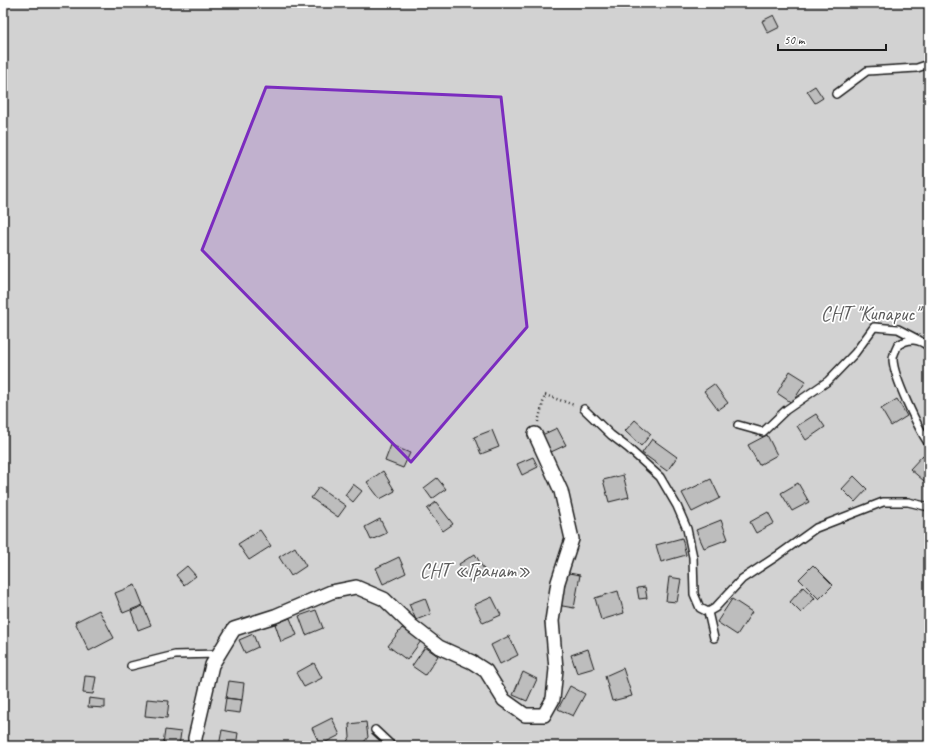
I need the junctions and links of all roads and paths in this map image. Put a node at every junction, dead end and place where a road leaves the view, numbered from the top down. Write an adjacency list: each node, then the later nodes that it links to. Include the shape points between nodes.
1 (929, 64): 2 (lane, via 917,68 868,71)
2 (836, 94)
3 (919, 340): 4 (lane); 6 (lane, via 898,328 874,327 855,353 828,381 786,410 762,432); 8 (lane, via 906,340 898,345 893,358 897,377 921,433)
4 (929, 346)
5 (584, 409): 7 (path, via 545,395); 10 (lane, via 660,477 687,529 693,557 694,594 700,608)
6 (738, 425)
7 (535, 434): 12 (street, via 561,490 572,539 558,582 552,621 556,669 553,698 544,715 525,715 504,700 486,671 439,647 384,599 356,586 331,592 275,616 234,629)
8 (929, 444)
9 (929, 507): 10 (lane, via 908,502 883,502 816,528 742,579 715,608)
10 (708, 612): 11 (lane)
11 (714, 638)
12 (219, 654): 13 (lane, via 175,655); 15 (street, via 212,666)
13 (131, 666)
14 (375, 730): 16 (lane)
15 (195, 746)
16 (392, 746)

